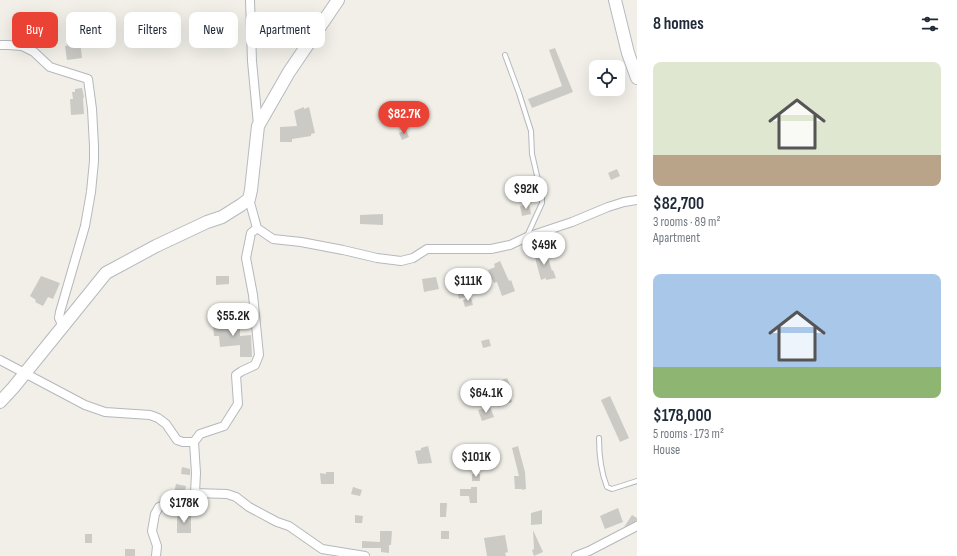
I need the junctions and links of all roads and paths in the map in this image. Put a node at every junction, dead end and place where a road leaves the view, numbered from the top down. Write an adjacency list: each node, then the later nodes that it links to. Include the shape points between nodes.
1 (250, 0): 7 (street)
2 (338, 0): 7 (street, via 293,66)
3 (615, 0): 6 (street)
4 (0, 45): 12 (street, via 22,46 34,52 50,67 88,79 94,146 92,187 85,226 60,312 59,318)
5 (504, 55): 11 (lane, via 531,131 532,154 542,197 542,203)
6 (637, 78)
7 (258, 126): 8 (street)
8 (249, 199): 10 (street); 12 (street, via 222,217 156,246 106,273)
9 (637, 200): 11 (street, via 614,205)
10 (257, 228): 11 (street, via 273,239 401,261 413,258 426,249 491,249 510,245); 17 (street, via 251,233 246,258 253,295 259,355 255,365 236,375 238,404 224,426 200,434)
11 (527, 237)
12 (63, 327): 14 (street)
13 (0, 360): 14 (street)
14 (24, 374): 15 (street); 17 (street, via 85,405 106,412 150,414 166,424 177,440)
15 (0, 402)
16 (599, 438): 18 (lane, via 599,452 607,487 612,489)
17 (194, 442): 19 (street)
18 (637, 481)
19 (195, 493): 21 (street, via 178,505 159,507 152,531 157,546); 22 (street, via 227,494 236,497 249,507 288,526 322,550)
20 (637, 526): 23 (street)
21 (156, 556)
22 (365, 556)
23 (576, 556)

